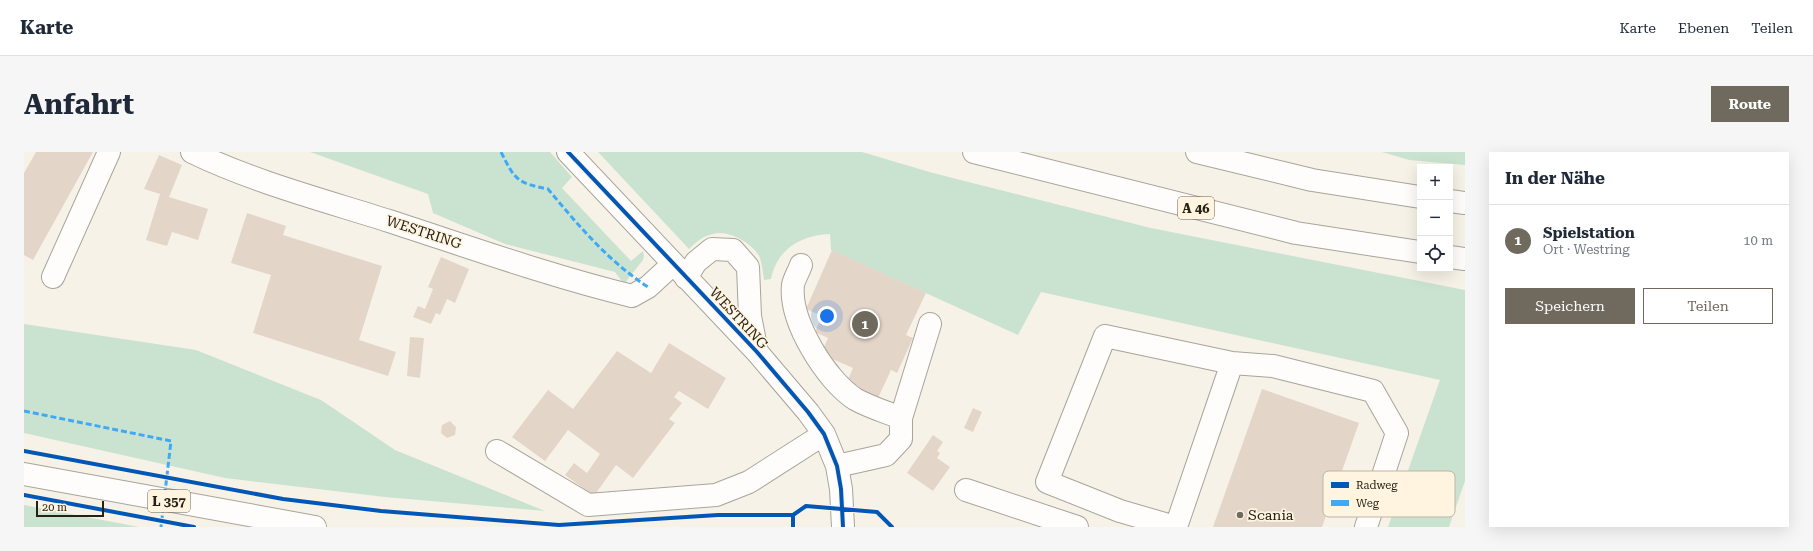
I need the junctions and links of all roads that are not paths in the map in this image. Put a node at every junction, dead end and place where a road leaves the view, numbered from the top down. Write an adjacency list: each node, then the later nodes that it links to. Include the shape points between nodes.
1 (109, 152): 14 (main road)
2 (192, 152): 13 (main road, WESTRING, via 221,166 283,187 546,272 632,296)
3 (568, 152): 13 (main road, WESTRING)
4 (974, 152): 9 (main road, A 46, via 1296,233)
5 (1196, 152): 6 (main road, via 1312,180)
6 (1417, 197)
7 (1453, 201): 8 (main road)
8 (1465, 203)
9 (1417, 252)
10 (1453, 257): 11 (main road)
11 (1465, 259)
12 (802, 265): 18 (main road, via 794,284 794,301 811,350 835,382 856,399)
13 (680, 271): 16 (main road, WESTRING); 16 (main road, via 712,249 733,250 748,267 750,316)
14 (53, 277)
15 (930, 324): 18 (main road)
16 (757, 352): 19 (main road, WESTRING)
17 (1232, 363): 22 (main road, via 1273,366 1373,391 1397,433); 26 (main road, via 1105,336 1047,482); 30 (main road)
18 (901, 418): 21 (main road, via 901,439 886,455)
19 (824, 434): 20 (main road, via 749,482 716,495 588,505); 21 (main road, WESTRING)
20 (497, 451)
21 (837, 466): 28 (main road, WESTRING)
22 (1384, 471)
23 (24, 474): 27 (main road, L 357)
24 (966, 490): 29 (main road)
25 (1369, 517): 31 (main road)
26 (1117, 519): 30 (main road)
27 (315, 527)
28 (843, 527)
29 (1077, 527)
30 (1175, 527)
31 (1366, 527)

